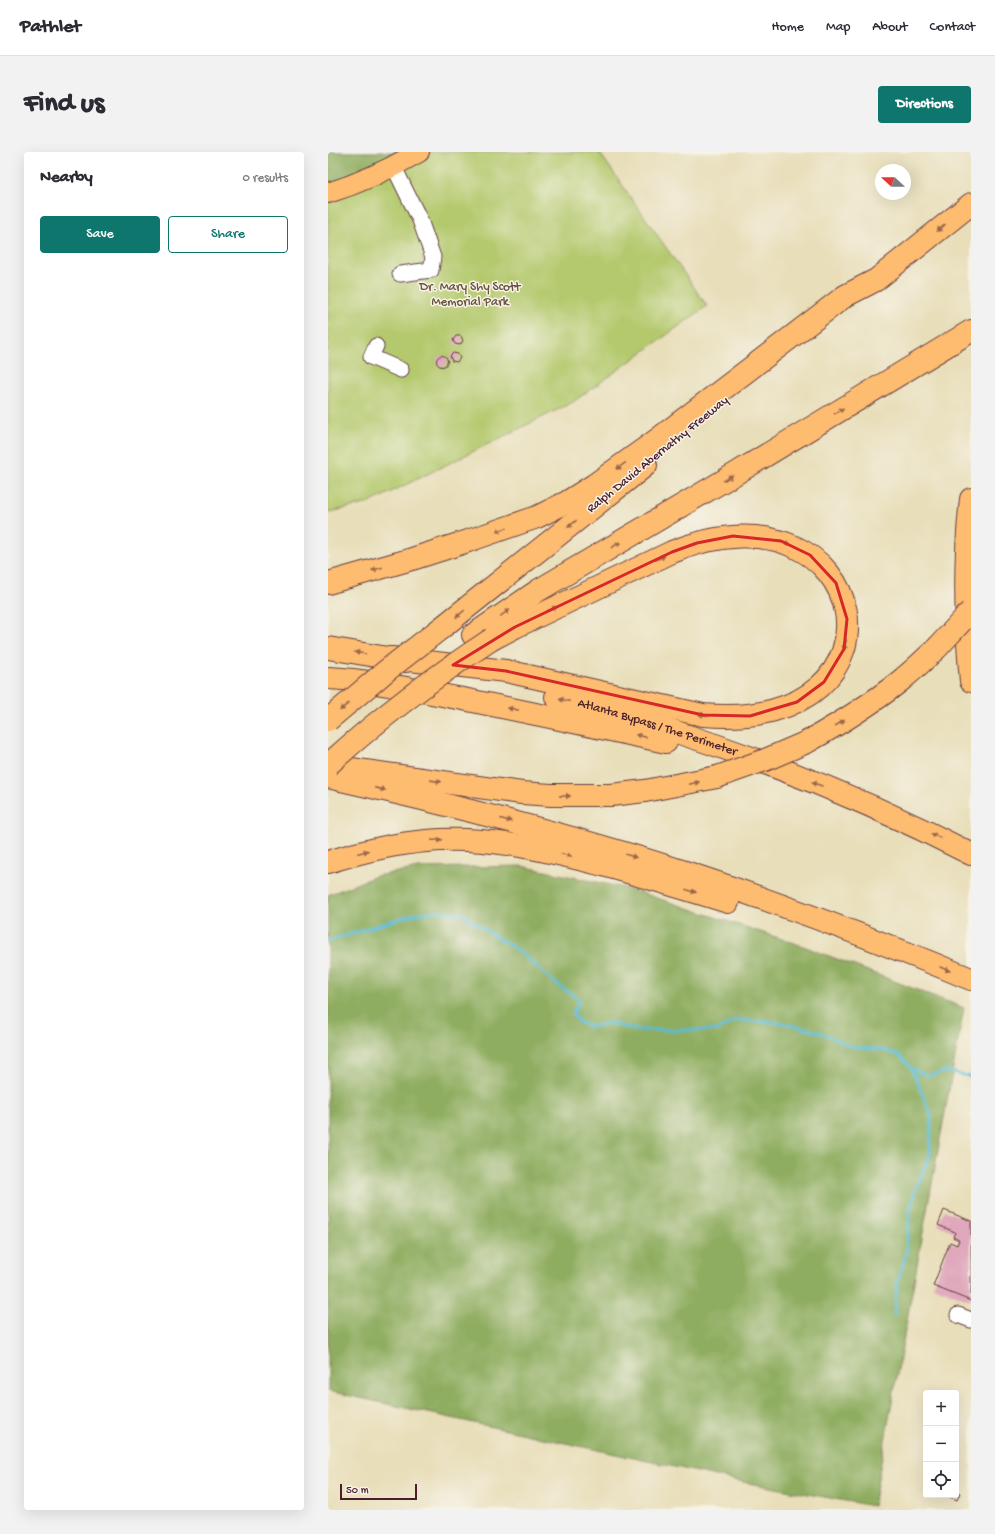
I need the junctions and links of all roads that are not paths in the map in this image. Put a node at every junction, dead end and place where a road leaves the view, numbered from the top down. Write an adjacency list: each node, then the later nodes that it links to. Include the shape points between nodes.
1 (419, 152): 2 (main road)
2 (394, 167): 3 (main road); 5 (lane, via 420,220 433,257 431,270)
3 (328, 193)
4 (971, 204): 6 (highway, one-way to 6)
5 (400, 274)
6 (876, 280): 11 (highway, one-way to 11, via 845,296 654,442 567,502 537,517 468,542); 18 (highway, Ralph David Abernathy Freeway, one-way to 18, bridge)
7 (971, 331): 13 (highway, one-way to 7, via 539,590)
8 (376, 346): 9 (lane, via 371,357)
9 (401, 370)
10 (971, 499): 16 (highway, via 966,577)
11 (328, 583)
12 (971, 611): 22 (highway, one-way to 12, bridge, via 349,768 522,793 580,796 646,792 717,777 807,742 869,705 938,647)
13 (483, 637): 15 (highway, one-way to 15, via 515,626 672,552 697,543 733,536 781,541 803,550 817,561 831,575 840,591 848,629 844,649 836,666 817,690 785,707 750,716 703,715 506,671); 19 (highway, via 415,677); 20 (highway, bridge)
14 (328, 648): 15 (highway, Atlanta Bypass / The Perimeter, one-way to 14)
15 (392, 658): 21 (highway, Atlanta Bypass / The Perimeter, one-way to 15, via 688,735 622,715)
16 (971, 675)
17 (328, 678): 21 (highway, one-way to 17, via 578,722 366,681)
18 (328, 720)
19 (328, 748)
20 (328, 765)
21 (774, 767): 24 (highway, Atlanta Bypass / The Perimeter, one-way to 21, via 891,814)
22 (328, 771)
23 (328, 777): 26 (highway, one-way to 26, via 457,807 610,849 763,899)
24 (971, 854)
25 (328, 862): 26 (highway, one-way to 26, via 365,851 427,840 476,840 512,844 615,869)
26 (919, 958): 27 (highway, one-way to 27)
27 (971, 979)

